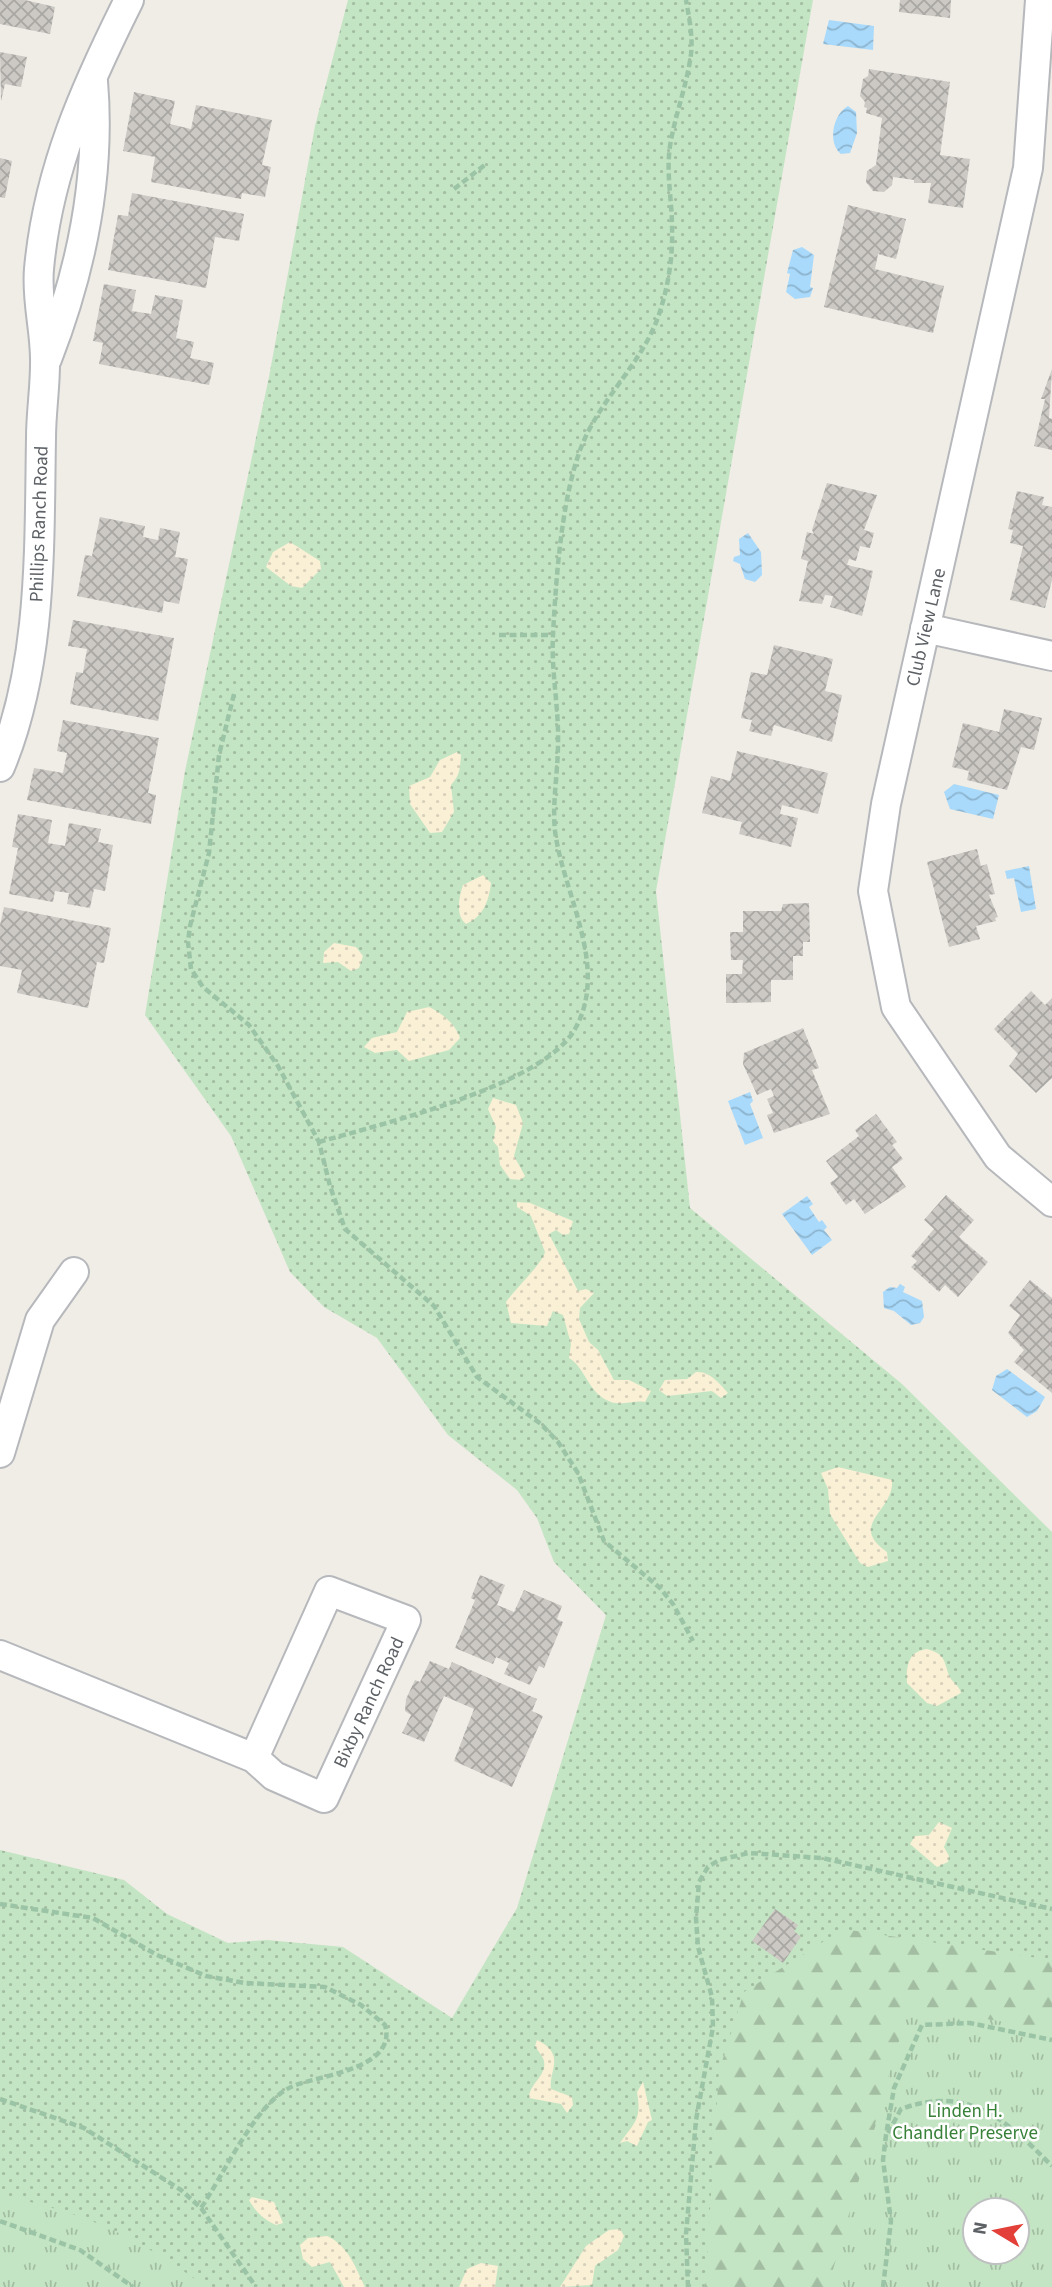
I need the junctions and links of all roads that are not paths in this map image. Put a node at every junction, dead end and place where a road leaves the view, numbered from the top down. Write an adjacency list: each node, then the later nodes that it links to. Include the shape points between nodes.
1 (129, 0): 3 (street, Phillips Ranch Road)
2 (1040, 0): 4 (street, Club View Lane)
3 (92, 79): 5 (street, Phillips Ranch Road, via 95,163 88,216 67,307); 5 (street, Phillips Ranch Road, via 70,125 54,176 42,243 38,298)
4 (1040, 169): 6 (street, Club View Lane)
5 (46, 361): 8 (street, Phillips Ranch Road, via 41,553 32,647)
6 (925, 628): 7 (street); 9 (street, Club View Lane, via 886,804 873,891 896,1007 998,1157)
7 (1052, 656)
8 (0, 767)
9 (1052, 1202)
10 (74, 1272): 11 (street, via 40,1320)
11 (0, 1453)
12 (0, 1655): 13 (street, Bixby Ranch Road)
13 (254, 1758): 13 (street, Bixby Ranch Road, via 329,1591 407,1620 324,1798 274,1776)

